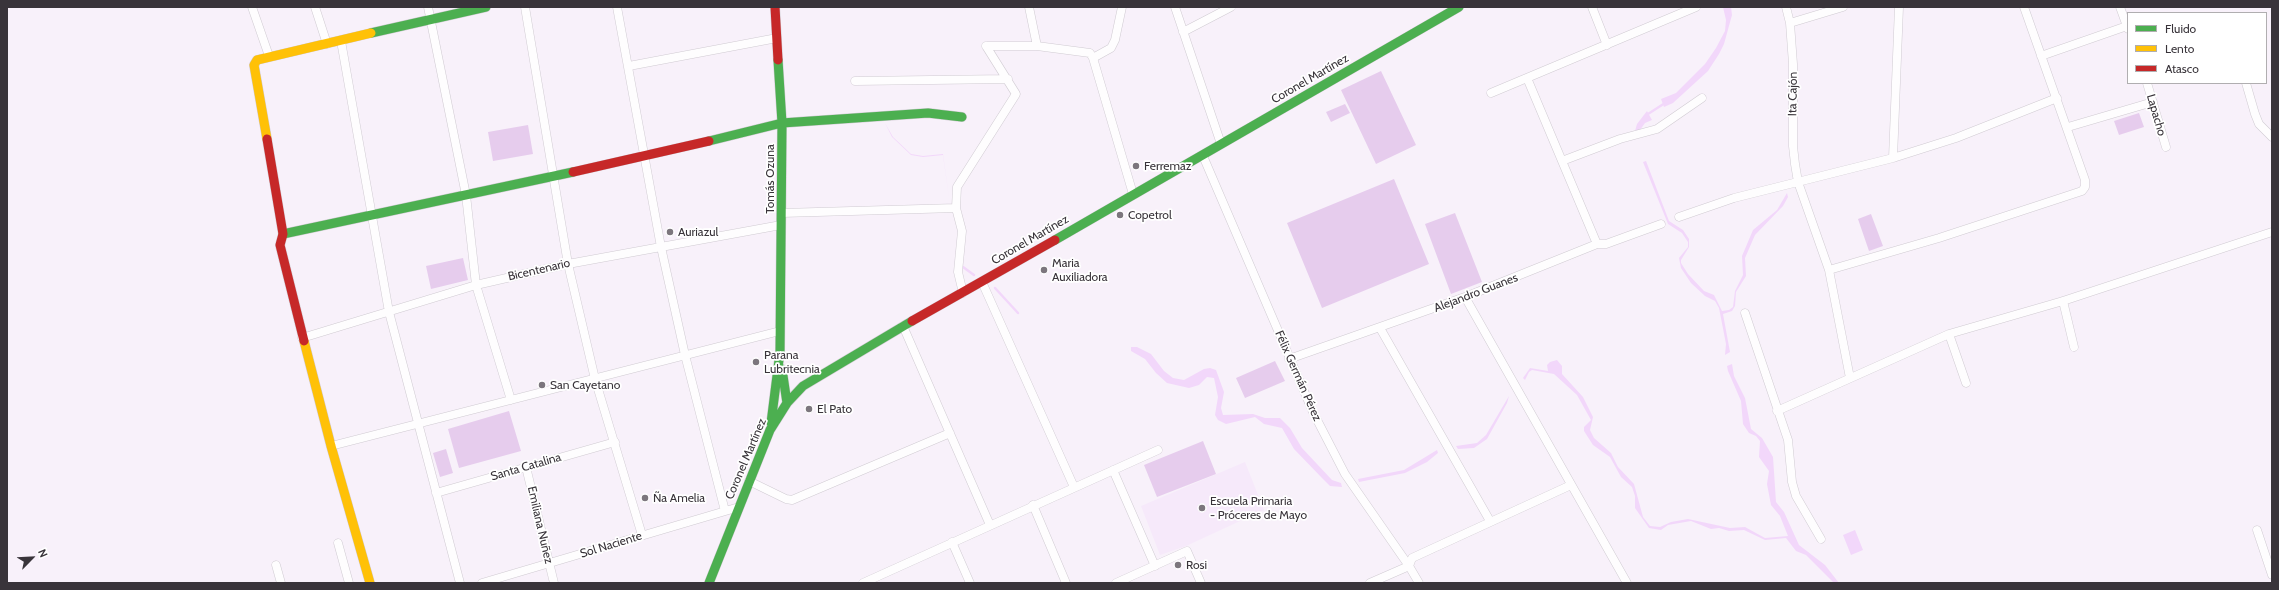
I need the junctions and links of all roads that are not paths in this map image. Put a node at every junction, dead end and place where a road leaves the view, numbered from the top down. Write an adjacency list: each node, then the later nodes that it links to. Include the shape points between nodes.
1 (252, 7): 30 (street)
2 (315, 7): 27 (street)
3 (428, 7): 20 (street)
4 (486, 7): 20 (street)
5 (525, 7): 53 (street)
6 (617, 7): 33 (street)
7 (776, 7): 25 (street, Tomás Ozuna)
8 (1029, 7): 29 (street)
9 (1122, 7): 32 (street, via 1113,44)
10 (1175, 7): 24 (street)
11 (1231, 7): 24 (street)
12 (1459, 7): 47 (street, Coronel Martínez)
13 (1592, 7): 28 (street)
14 (1696, 7): 28 (street)
15 (1786, 7): 21 (street, Ita Cajón)
16 (1843, 7): 21 (street)
17 (1899, 7): 51 (street)
18 (2024, 7): 31 (street)
19 (2120, 7): 22 (street)
20 (431, 19): 26 (street); 56 (street)
21 (1790, 23): 54 (street, Ita Cajón, via 1793,64 1792,146)
22 (2127, 24)
23 (2127, 27): 31 (street)
24 (1183, 32): 47 (street)
25 (777, 38): 33 (street); 44 (street, Tomás Ozuna)
26 (341, 41): 27 (street); 59 (street)
27 (327, 44): 30 (street)
28 (1607, 45): 34 (street)
29 (1037, 46): 32 (street, via 1090,53); 35 (street, via 986,46)
30 (269, 56): 64 (street, via 257,60 253,69)
31 (2042, 56): 41 (street)
32 (1093, 58): 55 (street)
33 (629, 66): 50 (street)
34 (1527, 78): 39 (street); 52 (street)
35 (1008, 80): 36 (street); 57 (street, via 1015,91 1015,97 957,187)
36 (856, 81)
37 (2147, 84): 42 (street, Lapacho)
38 (2246, 84): 46 (street, via 2255,114)
39 (1491, 93)
40 (1702, 98): 52 (street, via 1657,129 1620,139)
41 (2057, 98): 45 (street); 51 (street, via 1956,138)
42 (2153, 102): 45 (street); 48 (street, Lapacho)
43 (962, 117): 44 (street, via 928,113)
44 (782, 123): 50 (street); 58 (street, Tomás Ozuna)
45 (2068, 127): 68 (street, via 2085,180 2082,191 1939,238)
46 (2272, 137)
47 (1221, 144): 49 (street, Coronel Martínez)
48 (2166, 147)
49 (1203, 156): 55 (street, Coronel Martínez); 84 (street, Félix Germán Pérez)
50 (643, 157): 53 (street); 66 (street)
51 (1893, 158): 54 (street)
52 (1562, 161): 65 (street)
53 (554, 176): 56 (street); 67 (street)
54 (1798, 182): 60 (street, via 1734,198); 68 (street, Ita Cajón)
55 (1133, 194): 69 (street, Coronel Martínez)
56 (466, 196): 59 (street); 70 (street)
57 (956, 208): 58 (street); 71 (street, via 962,231 958,272)
58 (782, 213): 62 (street, Tomás Ozuna)
59 (372, 216): 64 (street); 74 (street)
60 (1679, 217)
61 (1661, 224): 65 (street, Alejandro Guanes, via 1606,244)
62 (781, 225): 66 (street, Bicentenario); 78 (street, Tomás Ozuna)
63 (2272, 232): 73 (street)
64 (283, 234): 80 (street, via 280,245)
65 (1597, 244): 72 (street, Alejandro Guanes)
66 (661, 247): 67 (street, Bicentenario); 83 (street)
67 (568, 264): 70 (street, Bicentenario); 86 (street)
68 (1829, 270): 85 (street, Ita Cajón)
69 (982, 282): 71 (street, Coronel Martínez); 101 (street)
70 (476, 285): 74 (street, Bicentenario); 88 (street)
71 (963, 293): 76 (street, Coronel Martínez)
72 (1466, 297): 77 (street, Alejandro Guanes); 100 (street)
73 (2063, 301): 79 (street); 81 (street)
74 (389, 312): 80 (street, Bicentenario); 91 (street)
75 (1745, 313): 90 (street)
76 (903, 326): 89 (street, Coronel Martínez, via 829,368); 93 (street)
77 (1380, 328): 84 (street, Alejandro Guanes); 106 (street)
78 (780, 331): 82 (street, Tomás Ozuna); 83 (street)
79 (1949, 334): 85 (street); 87 (street)
80 (302, 338): 95 (street)
81 (2074, 347)
82 (780, 352): 89 (street, Tomás Ozuna); 92 (street, Tomás Ozuna)
83 (685, 355): 86 (street); 105 (street)
84 (1289, 359): 116 (street, Félix Germán Pérez, via 1345,474)
85 (1850, 378): 90 (street)
86 (595, 379): 88 (street); 94 (street)
87 (1966, 383)
88 (511, 400): 91 (street)
89 (787, 402): 92 (street, Coronel Martínez)
90 (1778, 411): 110 (street, via 1790,445 1792,482 1796,496)
91 (418, 423): 95 (street); 102 (street)
92 (770, 430): 99 (street, Coronel Martínez)
93 (950, 433): 99 (street, via 792,500 786,500); 107 (street)
94 (615, 442): 97 (street, Santa Catalina); 109 (street)
95 (331, 446): 121 (street)
96 (1158, 450): 98 (street)
97 (526, 467): 102 (street, Santa Catalina); 113 (street, Emiliana Nuñez)
98 (1113, 470): 101 (street); 115 (street)
99 (749, 481): 104 (street, Coronel Martínez)
100 (1571, 485): 106 (street); 133 (street)
101 (1074, 487): 103 (street)
102 (436, 493): 122 (street)
103 (1033, 505): 107 (street); 128 (street)
104 (739, 506): 105 (street, Sol Naciente); 125 (street, Coronel Martínez)
105 (725, 511): 109 (street, Sol Naciente)
106 (1490, 521): 116 (street, via 1412,558)
107 (990, 525): 111 (street)
108 (2257, 530): 117 (street)
109 (642, 536): 113 (street, Sol Naciente)
110 (1821, 540)
111 (952, 542): 118 (street); 127 (street)
112 (338, 544): 120 (street)
113 (549, 563): 123 (street, Sol Naciente); 124 (street, Emiliana Nuñez)
114 (276, 565): 119 (street)
115 (1155, 566): 129 (street); 130 (street, via 1187,552)
116 (1410, 566): 131 (street); 132 (street, Félix Germán Pérez)
117 (2272, 575)
118 (875, 580): 126 (street)
119 (281, 583)
120 (349, 583)
121 (370, 583)
122 (460, 583)
123 (482, 583)
124 (554, 583)
125 (709, 583)
126 (863, 583)
127 (970, 583)
128 (1066, 583)
129 (1116, 583)
130 (1201, 583)
131 (1370, 583)
132 (1419, 583)
133 (1627, 583)

